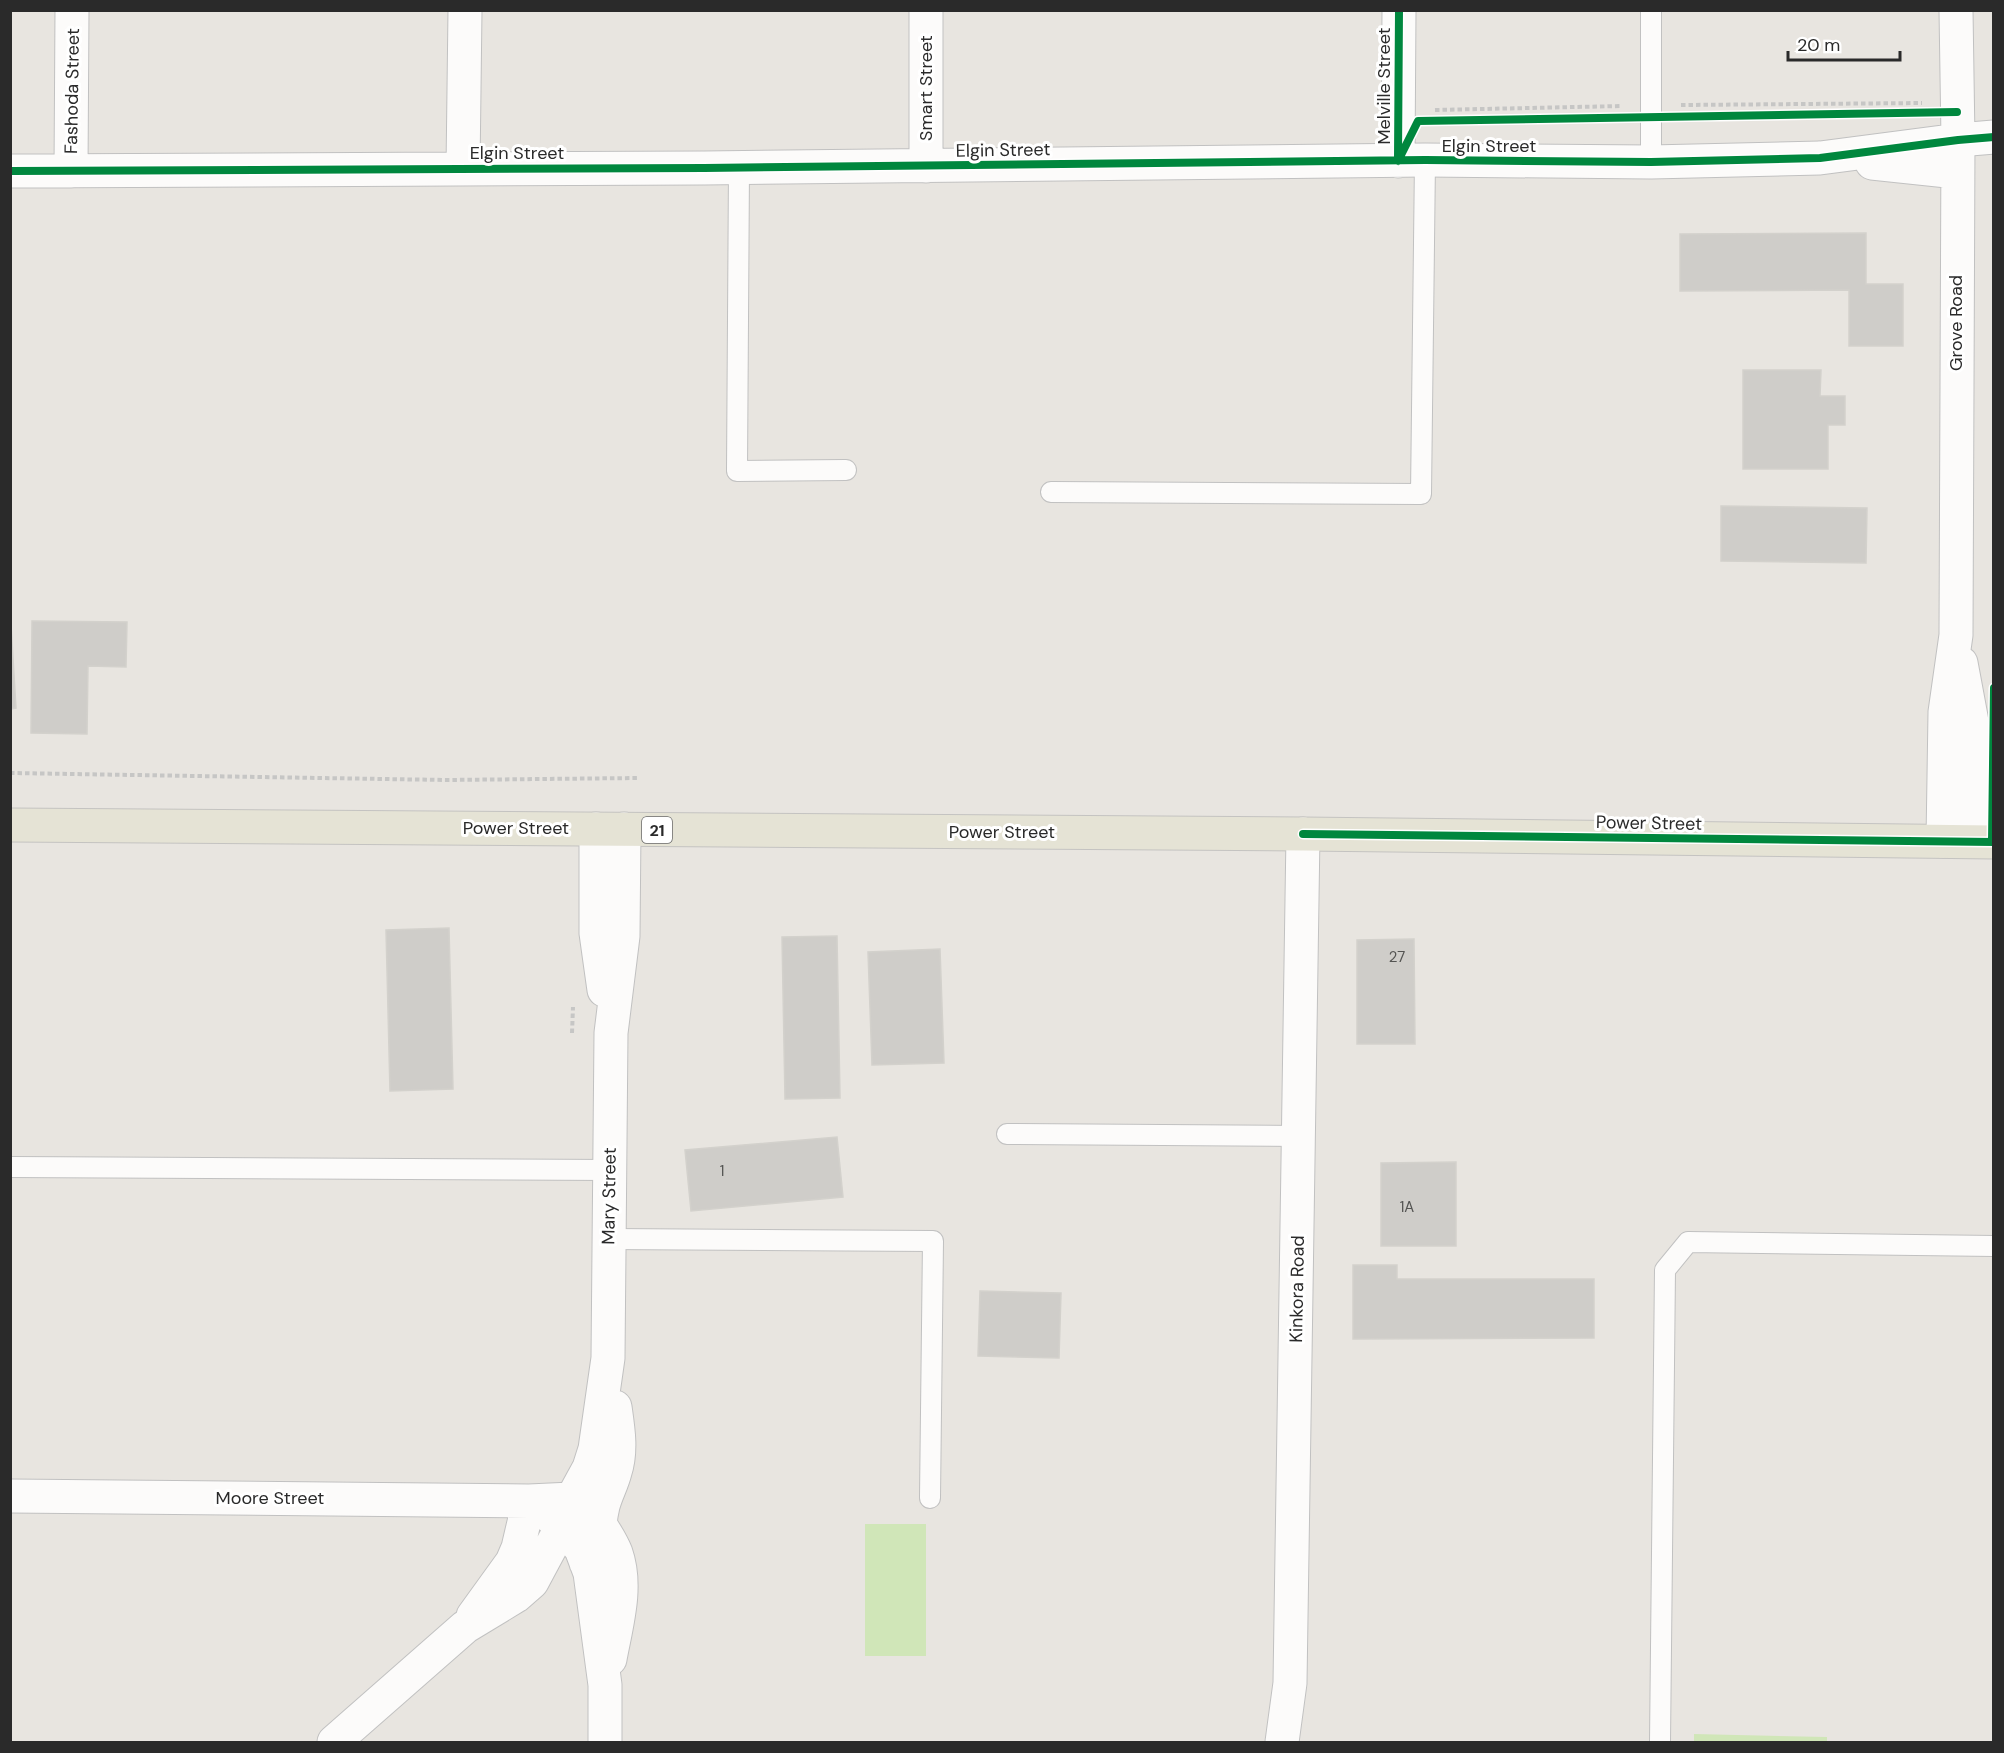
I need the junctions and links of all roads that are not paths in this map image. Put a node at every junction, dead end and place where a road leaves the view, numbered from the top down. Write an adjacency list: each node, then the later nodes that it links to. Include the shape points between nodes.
1 (72, 10): 16 (street, Fashoda Street)
2 (465, 10): 14 (street)
3 (926, 10): 12 (street, Smart Street)
4 (1399, 10): 10 (street, Melville Street)
5 (1651, 10): 11 (lane)
6 (1956, 10): 8 (street, Grove Road)
7 (1994, 137): 8 (street, Elgin Street)
8 (1958, 140): 9 (street, Elgin Street); 17 (street, Grove Road)
9 (1820, 158): 11 (street, Elgin Street); 17 (street, Elgin Street)
10 (1412, 161): 11 (street, Elgin Street); 12 (street, Elgin Street); 19 (lane, via 1421,494)
11 (1651, 162)
12 (926, 166): 13 (street, Elgin Street)
13 (739, 168): 14 (street, Elgin Street); 18 (lane, via 737,471)
14 (463, 169): 16 (street, Elgin Street)
15 (10, 171): 16 (street, Elgin Street)
16 (71, 171)
17 (1957, 172): 23 (street, Grove Road, via 1956,635 1945,712)
18 (846, 470)
19 (1051, 492)
20 (10, 825): 21 (main road, Power Street / 21)
21 (610, 829): 22 (main road, Power Street / 21); 27 (street, Mary Street, via 596,933 610,1034)
22 (1304, 834): 23 (main road, Power Street / 21); 25 (street, Kinkora Road)
23 (1970, 842)
24 (1007, 1134): 25 (lane)
25 (1299, 1136): 41 (street, Kinkora Road, via 1290,1683)
26 (10, 1167): 27 (lane)
27 (610, 1170): 28 (street, Mary Street)
28 (609, 1239): 30 (street, Mary Street); 32 (lane, via 933,1241)
29 (1994, 1246): 42 (lane, via 1688,1242 1665,1270)
30 (608, 1358): 34 (street, Mary Street, via 596,1449); 35 (street, Mary Street, via 619,1432 618,1455)
31 (10, 1496): 33 (street, Moore Street)
32 (930, 1498)
33 (529, 1501): 34 (street, Moore Street); 37 (street, via 512,1562)
34 (567, 1512): 35 (street, via 592,1512); 36 (street); 37 (street, Mary Street, via 532,1582)
35 (600, 1524): 36 (street, Mary Street, via 597,1546); 38 (street, via 617,1555 621,1582)
36 (586, 1563): 38 (street)
37 (465, 1627): 39 (street)
38 (605, 1685): 40 (street)
39 (334, 1743)
40 (605, 1743)
41 (1282, 1743)
42 (1660, 1743)

